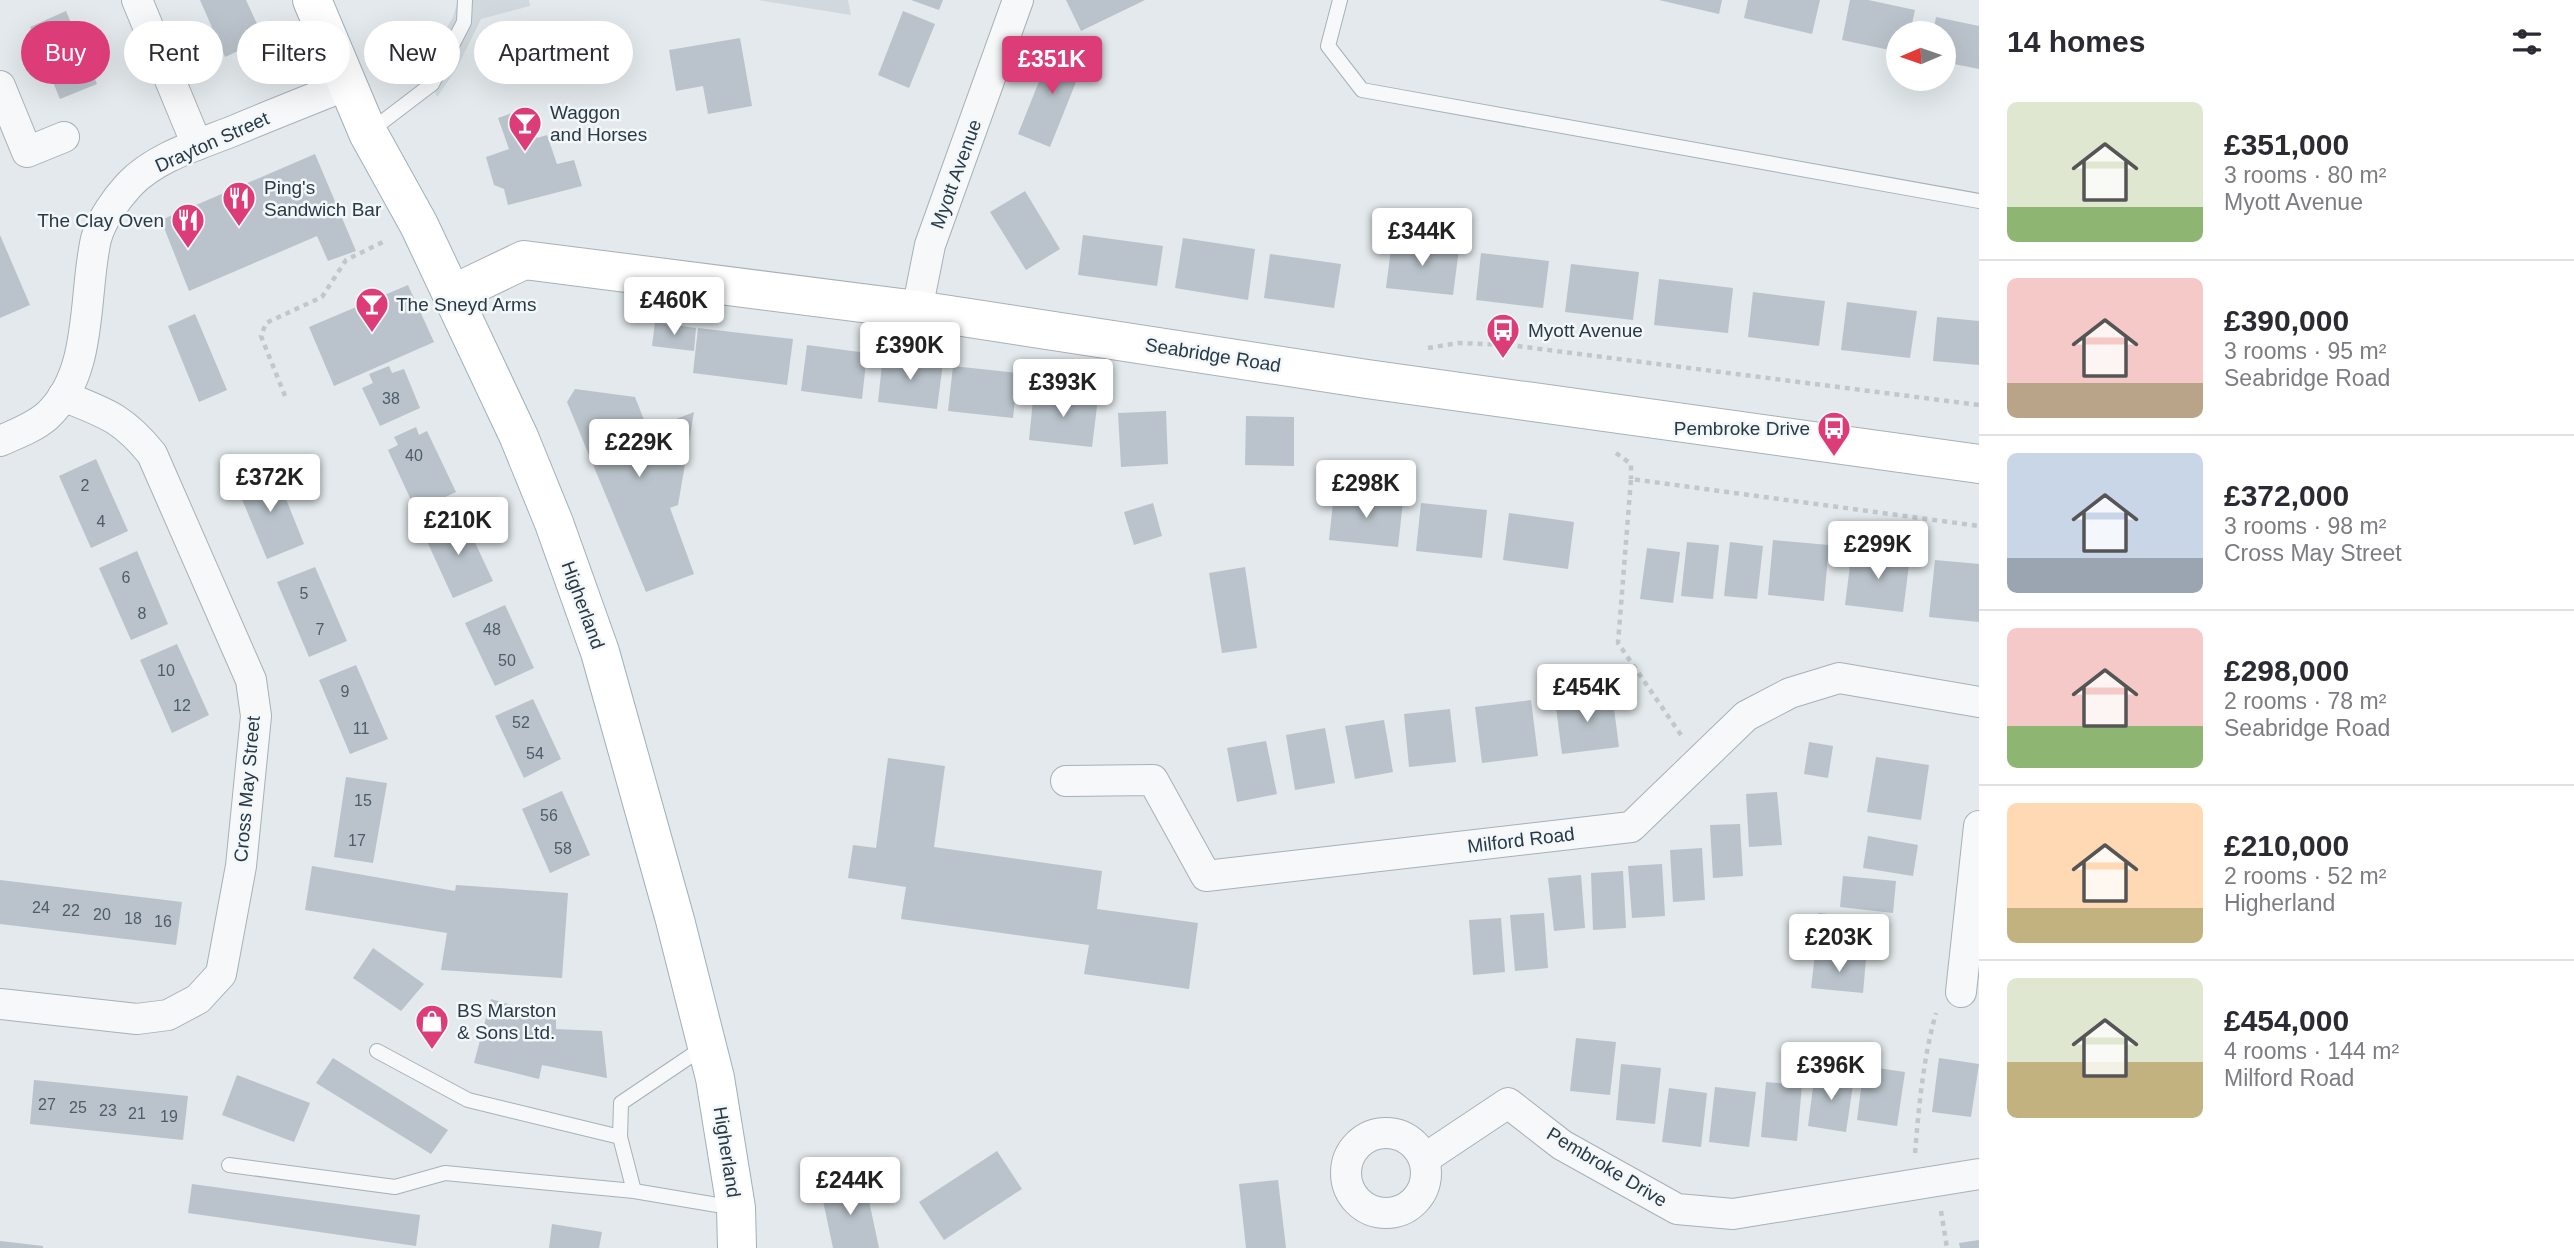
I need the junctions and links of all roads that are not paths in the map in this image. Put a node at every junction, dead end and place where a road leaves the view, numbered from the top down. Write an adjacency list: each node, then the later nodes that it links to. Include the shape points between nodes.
1 (136, 0): 10 (street)
2 (312, 0): 6 (main road, Higherland)
3 (465, 0): 8 (lane, via 464,22 432,84)
4 (1018, 0): 13 (street, Myott Avenue, via 930,245)
5 (1340, 0): 11 (lane, via 1328,46 1362,90)
6 (347, 85): 8 (main road, Higherland); 10 (street, Drayton Street)
7 (0, 86): 9 (street, via 27,152)
8 (368, 133): 12 (main road, Higherland)
9 (64, 137)
10 (197, 145): 14 (street, Drayton Street, via 152,166 111,207 97,237 79,360)
11 (1979, 201)
12 (453, 294): 13 (main road, Seabridge Road, via 524,260); 22 (main road, Higherland, via 519,437 600,652)
13 (917, 310): 16 (main road, Seabridge Road, via 1367,379)
14 (63, 396): 15 (street, Drayton Street, via 32,427); 21 (street, Cross May Street, via 113,416 132,429 152,454 251,680 256,716 241,866 221,974 198,999 169,1016 137,1019)
15 (0, 441)
16 (1979, 464)
17 (1979, 702): 18 (street, Milford Road, via 1839,678 1790,693 1746,716 1631,827 1206,876 1153,780)
18 (1066, 781)
19 (1979, 826): 20 (street)
20 (1961, 992)
21 (0, 1004)
22 (707, 1044): 24 (lane, via 621,1104); 29 (main road, Higherland)
23 (377, 1051): 24 (lane, via 468,1100)
24 (620, 1138): 28 (lane)
25 (1424, 1159): 27 (street, Pembroke Drive, via 1507,1103 1562,1145 1677,1209 1733,1214)
26 (229, 1165): 28 (lane, via 395,1187 445,1173)
27 (1979, 1174)
28 (634, 1191): 29 (lane)
29 (736, 1208): 30 (main road, Higherland)
30 (737, 1248)

